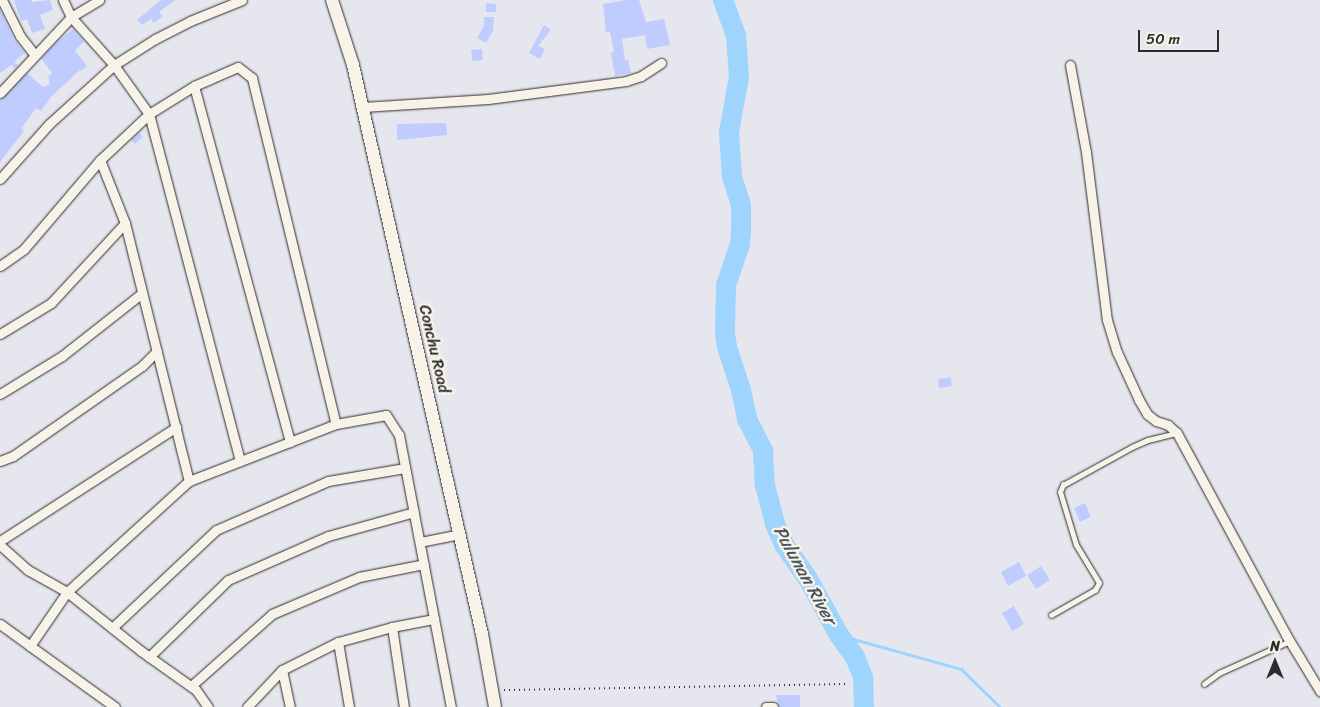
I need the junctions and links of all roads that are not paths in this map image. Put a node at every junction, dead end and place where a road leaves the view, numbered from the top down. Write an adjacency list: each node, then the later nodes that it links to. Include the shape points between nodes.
1 (2, 0): 7 (street, via 20,36)
2 (63, 0): 6 (street)
3 (99, 0): 6 (street)
4 (242, 0): 9 (street, via 181,25)
5 (332, 0): 13 (main road, Conchu Road)
6 (71, 17): 7 (street); 9 (street)
7 (34, 54): 12 (street)
8 (662, 63): 13 (street, via 626,81 488,99)
9 (114, 65): 14 (street); 16 (street, via 49,124)
10 (1070, 66): 25 (street, via 1086,152 1109,330 1143,408 1152,418)
11 (194, 86): 14 (street); 23 (street, via 238,68 252,78); 26 (street)
12 (0, 93)
13 (363, 107): 32 (main road, Conchu Road)
14 (149, 114): 15 (street); 28 (street)
15 (100, 160): 17 (street); 18 (street, via 24,249)
16 (0, 180)
17 (124, 223): 19 (street); 20 (street, via 51,303)
18 (0, 266)
19 (142, 293): 21 (street); 22 (street, via 62,356)
20 (0, 334)
21 (157, 351): 24 (street); 27 (street, via 142,366 13,456)
22 (0, 394)
23 (336, 424): 26 (street); 29 (street, via 386,415 399,435)
24 (176, 427): 30 (street); 33 (street)
25 (1177, 433): 38 (lane, via 1140,444 1063,485 1060,492 1076,545 1099,583 1095,590); 43 (street)
26 (290, 442): 28 (street)
27 (0, 461)
28 (240, 461): 30 (street)
29 (405, 468): 31 (street); 42 (street, via 328,480 216,530)
30 (190, 481): 37 (street)
31 (414, 512): 34 (street); 46 (street, via 328,536 228,580)
32 (460, 534): 34 (street); 58 (main road, Conchu Road)
33 (0, 541)
34 (420, 542): 36 (street)
35 (0, 545): 37 (street, via 28,570)
36 (424, 564): 39 (street); 49 (street, via 360,577 272,614)
37 (67, 592): 42 (street); 45 (street)
38 (1051, 615)
39 (434, 619): 41 (street); 57 (street)
40 (0, 624): 45 (street)
41 (392, 627): 44 (street); 56 (street)
42 (112, 628): 46 (street)
43 (1290, 641): 48 (lane, via 1219,673); 50 (street)
44 (338, 642): 47 (street); 55 (street)
45 (30, 646): 51 (street)
46 (149, 657): 49 (street)
47 (282, 670): 53 (street); 54 (street)
48 (1204, 684)
49 (191, 686): 52 (street)
50 (1320, 691)
51 (116, 707)
52 (208, 707)
53 (247, 707)
54 (290, 707)
55 (349, 707)
56 (404, 707)
57 (451, 707)
58 (495, 707)
59 (766, 707): 60 (street)
60 (773, 707)

